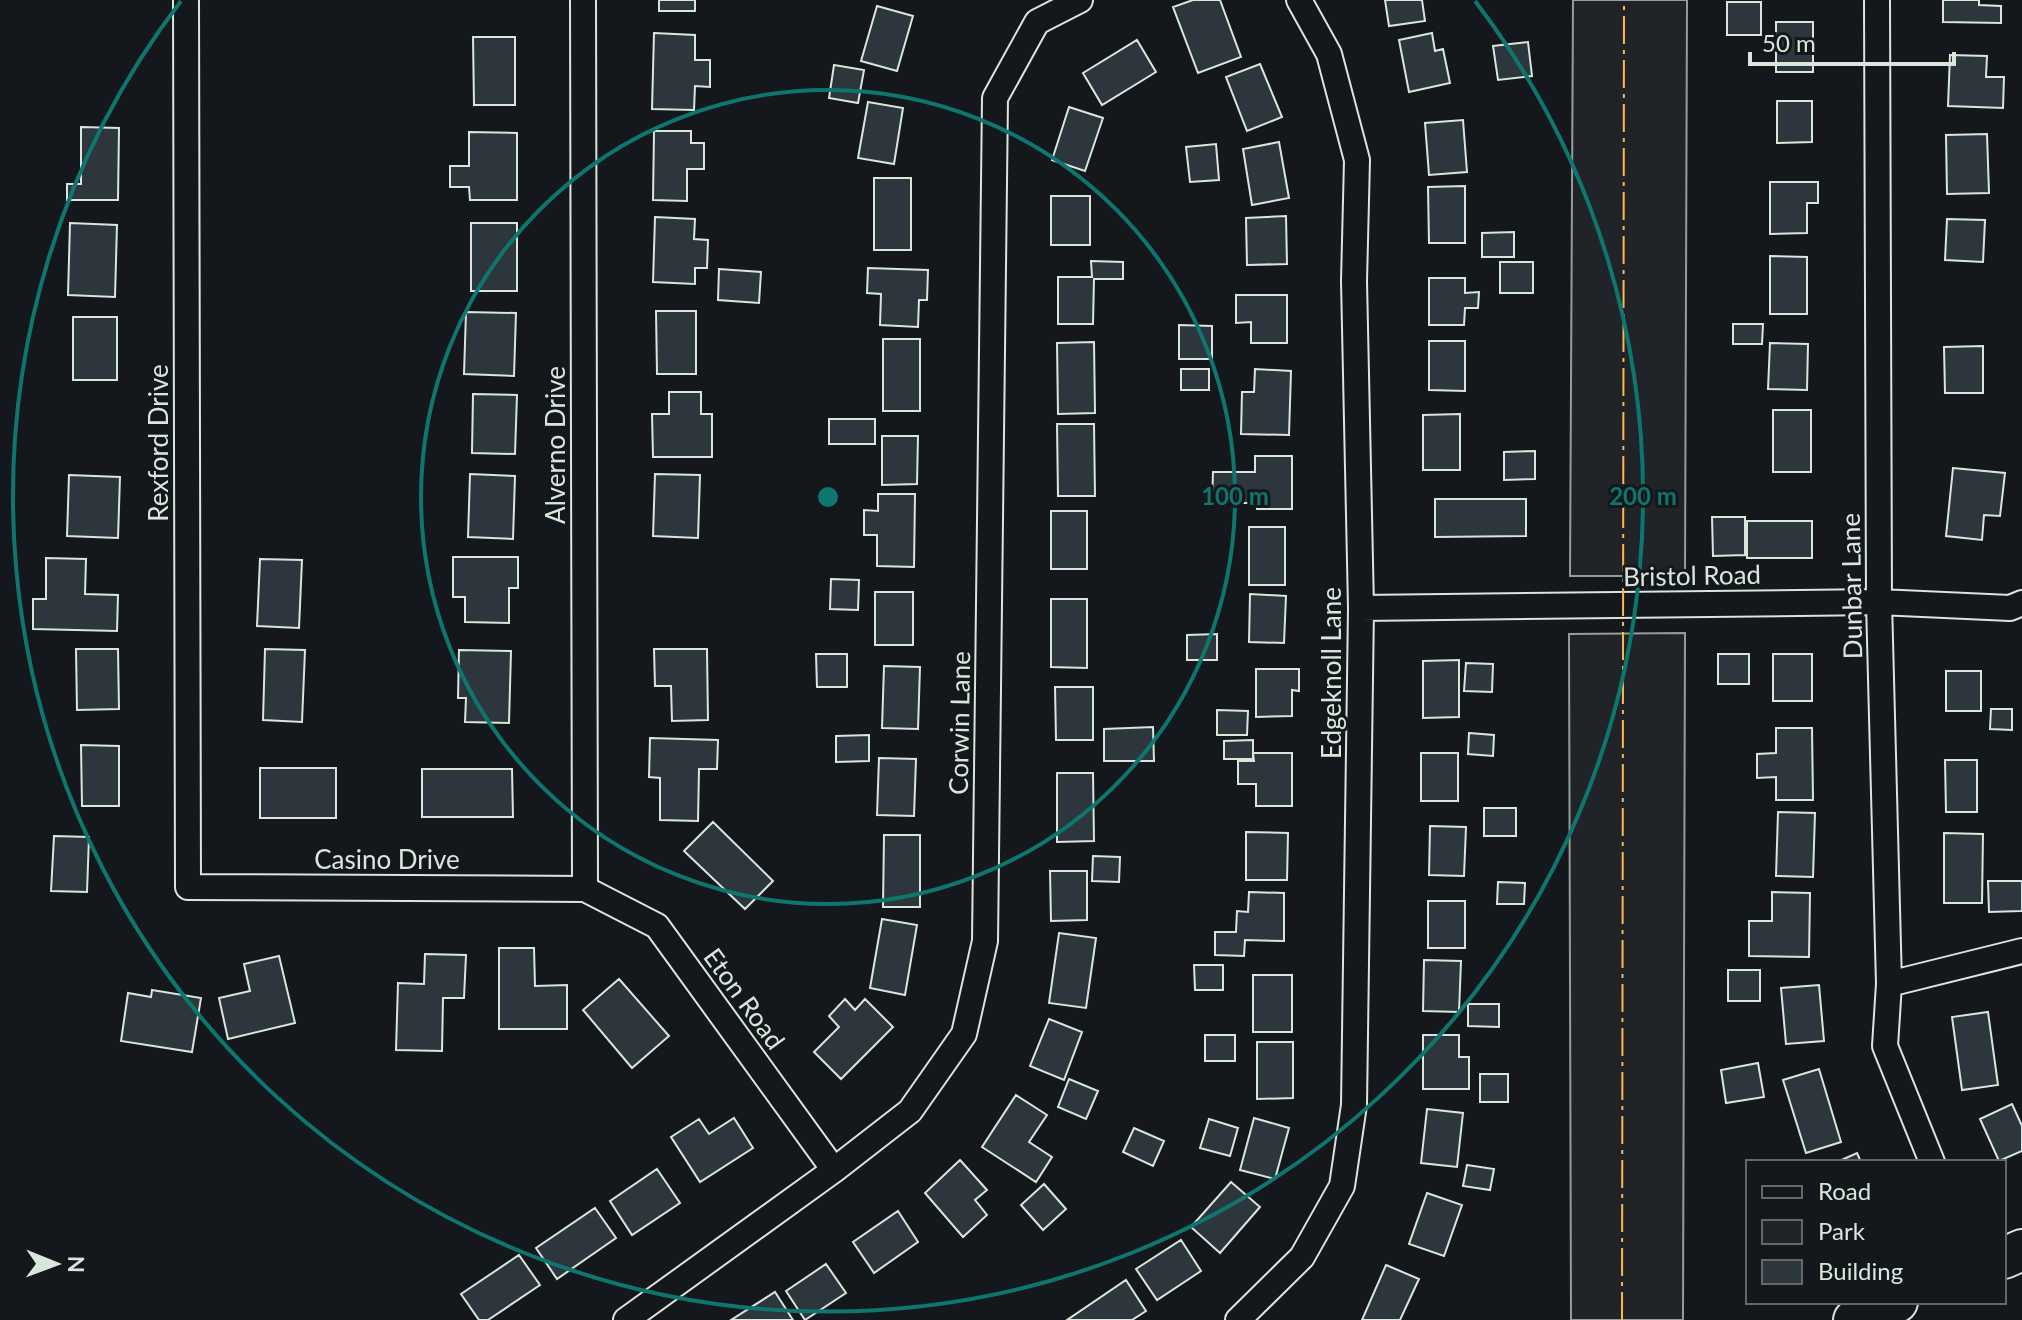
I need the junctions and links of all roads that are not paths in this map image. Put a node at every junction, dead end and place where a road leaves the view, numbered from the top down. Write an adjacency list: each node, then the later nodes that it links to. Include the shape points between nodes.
1 (186, 0): 9 (street, Rexford Drive)
2 (583, 0): 10 (street, Alverno Drive)
3 (1080, 0): 14 (street, Corwin Lane, via 1037,22 995,98 985,941 964,1034 910,1111)
4 (1299, 0): 8 (street, Edgeknoll Lane, via 1329,54 1357,160 1354,281)
5 (1877, 0): 6 (street, Dunbar Lane)
6 (1879, 602): 7 (street, Bristol Road, via 2010,608); 8 (street, Bristol Road); 12 (street, Dunbar Lane)
7 (2022, 603)
8 (1361, 608): 17 (street, Edgeknoll Lane, via 1354,1105 1342,1186 1302,1257)
9 (188, 887): 10 (street, Casino Drive)
10 (585, 889): 14 (street, Eton Road, via 657,926)
11 (2022, 951): 12 (street)
12 (1889, 984): 13 (street, Dunbar Lane, via 1885,1046)
13 (1931, 1160)
14 (834, 1170): 16 (street, Corwin Lane)
15 (1892, 1304): 18 (highway)
16 (626, 1320)
17 (1238, 1320)
18 (1854, 1320)

